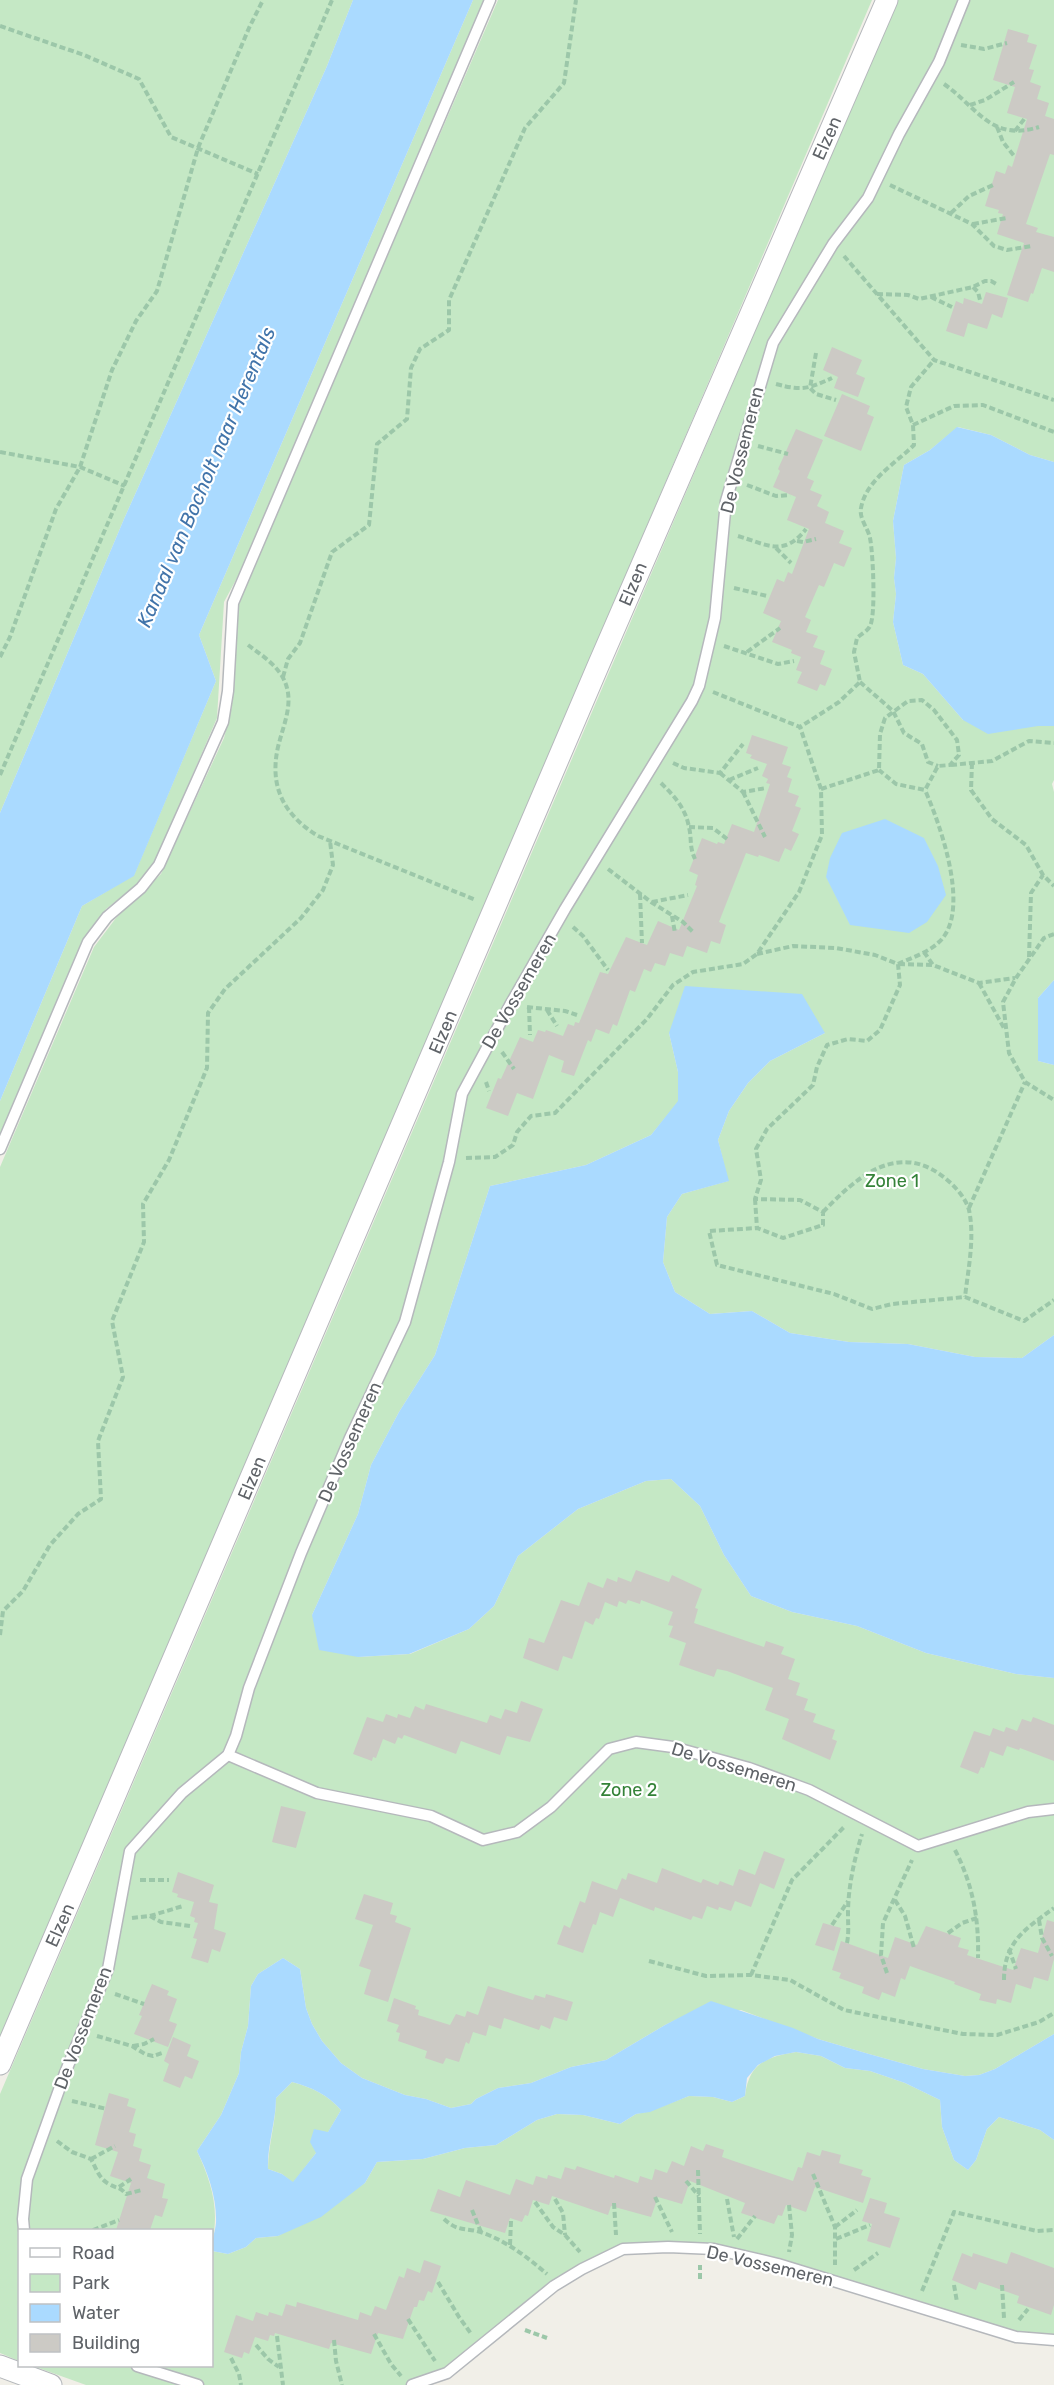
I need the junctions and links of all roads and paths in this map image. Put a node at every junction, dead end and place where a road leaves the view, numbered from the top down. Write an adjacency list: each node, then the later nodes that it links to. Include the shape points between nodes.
1 (263, 0): 17 (path)
2 (332, 0): 19 (path)
3 (490, 0): 57 (lane, via 232,603)
4 (576, 0): 63 (path, via 564,83 525,128 449,300 449,330 420,349 411,368 407,419 377,444 369,525 332,552 300,643 288,659)
5 (887, 0): 95 (street, Elzen)
6 (964, 0): 8 (lane, De Vossemeren)
7 (0, 26): 17 (path, via 139,79 171,137)
8 (947, 42): 9 (path, via 984,49); 10 (lane, De Vossemeren)
9 (1007, 43)
10 (932, 75): 12 (path); 20 (lane, De Vossemeren)
11 (1014, 82): 12 (path)
12 (969, 105): 14 (path)
13 (1025, 118): 16 (path)
14 (997, 127): 16 (path); 18 (path)
15 (1040, 127): 16 (path)
16 (1014, 132)
17 (198, 148): 19 (path); 45 (path, via 157,291 136,321 112,370)
18 (1015, 157)
19 (258, 174): 47 (path)
20 (877, 179): 22 (path); 25 (lane, De Vossemeren, via 868,198)
21 (993, 185): 22 (path, via 969,196)
22 (951, 213): 24 (path)
23 (1007, 218): 24 (path)
24 (972, 224): 26 (path, via 994,246 1007,250)
25 (833, 244): 29 (path); 36 (lane, De Vossemeren, via 773,343)
26 (1032, 246)
27 (998, 285): 28 (path, via 985,281)
28 (973, 287): 30 (path); 31 (path)
29 (876, 294): 30 (path); 34 (path)
30 (930, 297): 32 (path)
31 (980, 300)
32 (952, 307)
33 (816, 353): 37 (path)
34 (934, 360): 39 (path); 40 (path, via 911,387 906,407)
35 (832, 378): 37 (path)
36 (760, 379): 37 (path, via 797,390); 42 (lane, De Vossemeren)
37 (810, 388): 38 (path)
38 (836, 400)
39 (1054, 400)
40 (913, 425): 41 (path, via 954,406 983,405); 64 (path, via 914,445 881,474 868,490 861,508 873,555 874,614 870,628 857,638 854,652)
41 (1054, 432)
42 (743, 441): 44 (path); 46 (lane, De Vossemeren)
43 (0, 452): 45 (path)
44 (788, 454)
45 (80, 467): 47 (path); 61 (path, via 56,509)
46 (732, 479): 48 (path, via 776,496); 50 (lane, De Vossemeren)
47 (125, 486): 78 (path)
48 (790, 495)
49 (806, 528): 52 (path)
50 (723, 532): 53 (path); 55 (lane, De Vossemeren)
51 (816, 539): 52 (path)
52 (796, 541): 53 (path, via 788,547)
53 (776, 547): 54 (path)
54 (792, 563)
55 (718, 585): 56 (path); 59 (lane, De Vossemeren)
56 (767, 596)
57 (230, 623): 63 (path); 119 (lane, via 223,722 159,865 88,942)
58 (780, 628): 60 (path)
59 (709, 642): 60 (path); 65 (lane, De Vossemeren)
60 (747, 652): 62 (path, via 778,664)
61 (0, 657)
62 (794, 661)
63 (283, 677): 87 (path, via 290,700 274,767 284,807 301,825)
64 (860, 682): 66 (path); 67 (path, via 839,702)
65 (699, 686): 67 (path); 70 (lane, De Vossemeren)
66 (893, 711): 72 (path, via 908,701 922,700 934,710 957,740 959,755); 73 (path, via 904,733 922,744 928,762); 75 (path, via 885,718 880,734)
67 (800, 727): 81 (path)
68 (1054, 743): 71 (path, via 1029,741 992,761)
69 (743, 744): 77 (path)
70 (659, 757): 76 (lane, De Vossemeren); 77 (path, via 684,768)
71 (972, 763): 72 (path); 90 (path, via 971,790 992,819 1026,845)
72 (950, 765): 73 (path)
73 (938, 766): 82 (path)
74 (758, 768): 79 (path)
75 (879, 770): 81 (path); 82 (path, via 896,784)
76 (649, 773): 84 (path, via 680,802); 88 (lane, De Vossemeren)
77 (720, 773): 79 (path)
78 (0, 775)
79 (729, 780): 83 (path)
80 (766, 788): 83 (path)
81 (821, 789): 103 (path, via 822,835 798,892)
82 (925, 790): 102 (path, via 949,853 952,895 946,933)
83 (743, 792): 85 (path)
84 (689, 827): 86 (path, via 713,828); 89 (path, via 690,847)
85 (765, 837)
86 (727, 839)
87 (330, 841): 95 (path); 127 (path, via 333,865 323,890 301,918 225,989 208,1013 207,1068 169,1160 143,1204 144,1242 112,1321 123,1377 98,1441 101,1499 78,1514 50,1545 22,1591 3,1611)
88 (596, 859): 92 (path); 97 (lane, De Vossemeren)
89 (696, 859)
90 (1043, 874): 91 (path); 104 (path, via 1031,893)
91 (1054, 886)
92 (640, 894): 94 (path); 101 (path)
93 (688, 895): 94 (path)
94 (651, 902): 96 (path)
95 (496, 908): 164 (street, Elzen)
96 (672, 915): 98 (path); 99 (path)
97 (561, 917): 107 (path, via 583,936); 110 (lane, De Vossemeren)
98 (693, 932)
99 (675, 933)
100 (1054, 934): 104 (path, via 1044,938)
101 (642, 943)
102 (924, 952): 105 (path); 106 (path)
103 (757, 954): 105 (path, via 794,945 875,955); 120 (path, via 743,964 693,972 673,985 647,1019 555,1113 531,1116 517,1132 513,1145 495,1157)
104 (1029, 960): 108 (path)
105 (898, 964): 106 (path); 121 (path, via 900,985 880,1030 867,1041 848,1039 827,1045 813,1085 767,1129 756,1149 761,1180)
106 (933, 965): 109 (path)
107 (608, 970)
108 (1016, 978): 109 (path); 115 (path, via 1003,1002)
109 (979, 984): 115 (path)
110 (510, 1005): 111 (path); 120 (lane, De Vossemeren, via 462,1094)
111 (529, 1007): 112 (path); 116 (path)
112 (547, 1009): 113 (path); 114 (path)
113 (577, 1015)
114 (557, 1026)
115 (1007, 1034): 117 (path, via 1009,1053)
116 (530, 1035)
117 (1025, 1082): 118 (path); 122 (path)
118 (1054, 1100)
119 (0, 1149)
120 (450, 1159): 128 (lane, De Vossemeren, via 405,1322 301,1553 249,1688)
121 (755, 1199): 123 (path, via 800,1200); 124 (path)
122 (968, 1209): 123 (path, via 953,1183 929,1166 902,1162 874,1168); 125 (path, via 971,1239)
123 (823, 1212): 124 (path, via 823,1225 783,1238)
124 (757, 1228): 125 (path, via 709,1231 717,1265 834,1294 872,1309)
125 (965, 1298): 126 (path, via 1024,1321)
126 (1054, 1300)
127 (0, 1635)
128 (228, 1755): 130 (lane, De Vossemeren, via 317,1793 431,1816 483,1840 517,1832 551,1807 609,1749 636,1742 673,1747 749,1768 809,1790); 135 (lane, De Vossemeren, via 182,1793 130,1851)
129 (1054, 1809): 132 (lane, via 1028,1812)
130 (856, 1814): 131 (lane, De Vossemeren); 155 (path, via 792,1880)
131 (866, 1819): 133 (lane, De Vossemeren); 136 (path)
132 (948, 1836): 133 (lane); 141 (path, via 967,1874)
133 (918, 1846): 137 (path)
134 (169, 1880): 135 (path)
135 (124, 1881): 143 (lane, De Vossemeren)
136 (850, 1899): 144 (path); 147 (path)
137 (894, 1900): 148 (path, via 905,1916); 154 (path, via 883,1923 881,1955)
138 (183, 1906): 140 (path)
139 (1054, 1908): 142 (path)
140 (150, 1916): 143 (path); 145 (path)
141 (977, 1918): 146 (path); 151 (path)
142 (1039, 1919): 149 (path); 150 (path, via 1042,1938)
143 (117, 1921): 157 (lane, De Vossemeren)
144 (832, 1925)
145 (190, 1926)
146 (948, 1933)
147 (847, 1943)
148 (914, 1948)
149 (1009, 1949): 153 (path); 156 (path)
150 (1052, 1956)
151 (978, 1958)
152 (649, 1961): 155 (path, via 706,1976)
153 (1016, 1969)
154 (887, 1973)
155 (752, 1975): 159 (path, via 790,1980 844,2010 963,2034 997,2035)
156 (1004, 1980)
157 (100, 1989): 158 (path); 160 (lane, De Vossemeren)
158 (144, 2004)
159 (1054, 2013)
160 (81, 2032): 162 (path); 165 (lane, De Vossemeren)
161 (154, 2039): 162 (path)
162 (132, 2046): 163 (path, via 153,2056)
163 (162, 2053)
164 (0, 2064)
165 (55, 2100): 166 (path); 167 (lane, De Vossemeren)
166 (107, 2109)
167 (43, 2134): 169 (path); 191 (lane, De Vossemeren, via 27,2179)
168 (114, 2146): 169 (path)
169 (91, 2159): 174 (path, via 100,2177)
170 (698, 2170): 176 (path)
171 (813, 2174): 190 (path)
172 (131, 2179): 174 (path)
173 (686, 2181): 176 (path)
174 (119, 2187): 175 (path, via 126,2194)
175 (142, 2190)
176 (699, 2196): 200 (path)
177 (655, 2198): 199 (path)
178 (555, 2199): 195 (path, via 563,2213)
179 (727, 2199): 197 (path)
180 (535, 2202): 195 (path, via 553,2228)
181 (614, 2203): 201 (path)
182 (789, 2205): 205 (path, via 792,2235)
183 (472, 2210): 194 (path)
184 (856, 2210): 190 (path)
185 (755, 2216): 197 (path)
186 (444, 2219): 194 (path, via 461,2230)
187 (119, 2220): 192 (path)
188 (511, 2221): 198 (path)
189 (870, 2225): 196 (path)
190 (835, 2227): 196 (path)
191 (24, 2229)
192 (96, 2229)
193 (1054, 2230): 210 (path, via 1037,2231 954,2212)
194 (481, 2232): 198 (path)
195 (566, 2235): 204 (path)
196 (836, 2239): 206 (path)
197 (734, 2240): 203 (path)
198 (510, 2245): 208 (path)
199 (676, 2248): 200 (lane, De Vossemeren); 201 (lane, De Vossemeren)
200 (700, 2249): 203 (lane, De Vossemeren)
201 (620, 2251): 204 (lane, De Vossemeren)
202 (878, 2253): 206 (path)
203 (737, 2254): 205 (lane, De Vossemeren)
204 (590, 2265): 208 (lane, De Vossemeren)
205 (787, 2267): 206 (lane, De Vossemeren)
206 (836, 2281): 210 (lane, De Vossemeren)
207 (438, 2282): 218 (path)
208 (558, 2283): 218 (lane, De Vossemeren)
209 (1002, 2285): 213 (path)
210 (916, 2306): 213 (lane, De Vossemeren)
211 (408, 2319): 223 (path)
212 (374, 2334): 229 (path)
213 (1007, 2334): 216 (lane, De Vossemeren)
214 (277, 2336): 222 (path)
215 (334, 2340): 228 (path)
216 (1054, 2340)
217 (256, 2345): 222 (path)
218 (481, 2346): 223 (lane, De Vossemeren)
219 (231, 2358): 226 (path)
220 (0, 2366): 224 (street)
221 (140, 2367): 225 (lane)
222 (279, 2367): 227 (path)
223 (445, 2374): 230 (lane, De Vossemeren)
224 (51, 2385)
225 (198, 2385)
226 (241, 2385)
227 (283, 2385)
228 (342, 2385)
229 (405, 2385)
230 (412, 2385)

